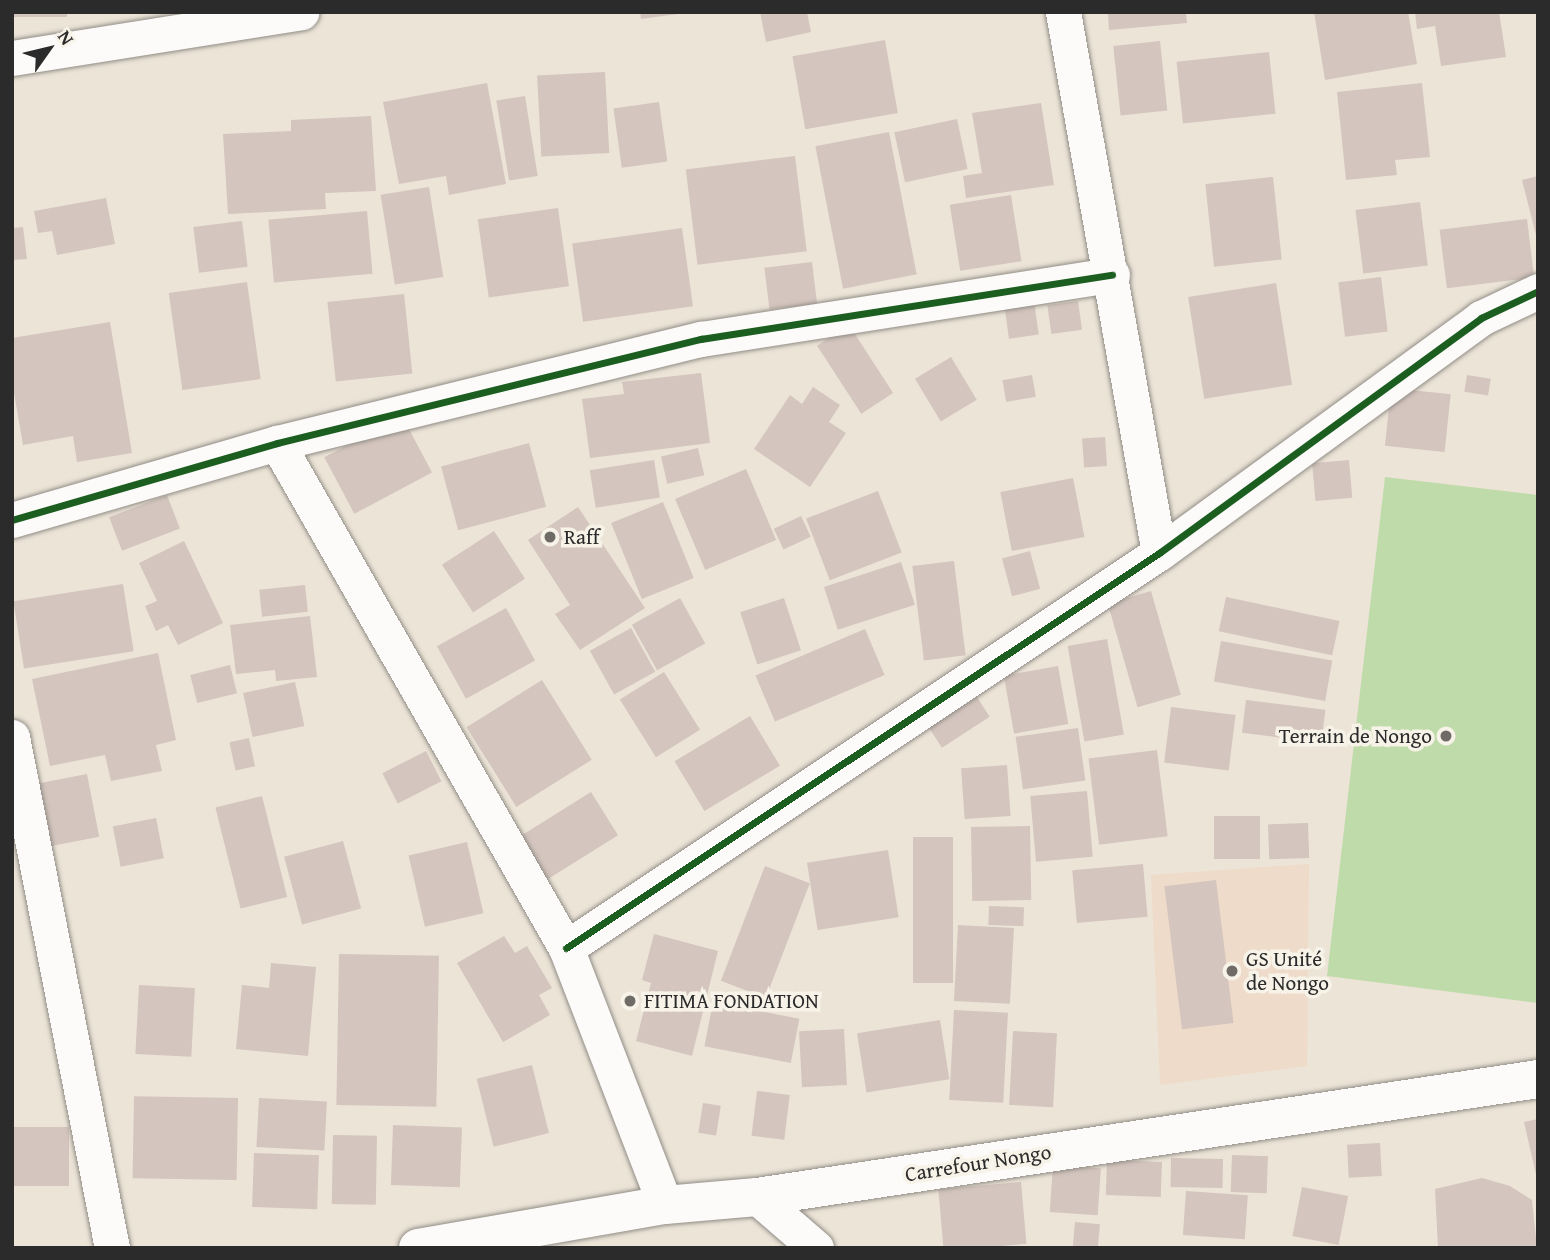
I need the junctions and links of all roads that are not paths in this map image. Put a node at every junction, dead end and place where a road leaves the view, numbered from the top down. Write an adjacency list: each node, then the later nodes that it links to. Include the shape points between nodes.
1 (301, 12): 3 (street)
2 (1063, 12): 4 (street)
3 (12, 58)
4 (1112, 275): 6 (street, via 701,339); 8 (street)
5 (1538, 291): 8 (street, via 1480,318)
6 (277, 443): 7 (street); 10 (street)
7 (12, 520)
8 (1159, 553): 10 (street)
9 (12, 737): 14 (street)
10 (566, 948): 13 (street)
11 (1538, 1079): 12 (main road, Carrefour Nongo)
12 (757, 1197): 13 (main road, Carrefour Nongo); 16 (street)
13 (665, 1205): 15 (main road, Carrefour Nongo)
14 (112, 1248)
15 (418, 1248)
16 (816, 1248)

